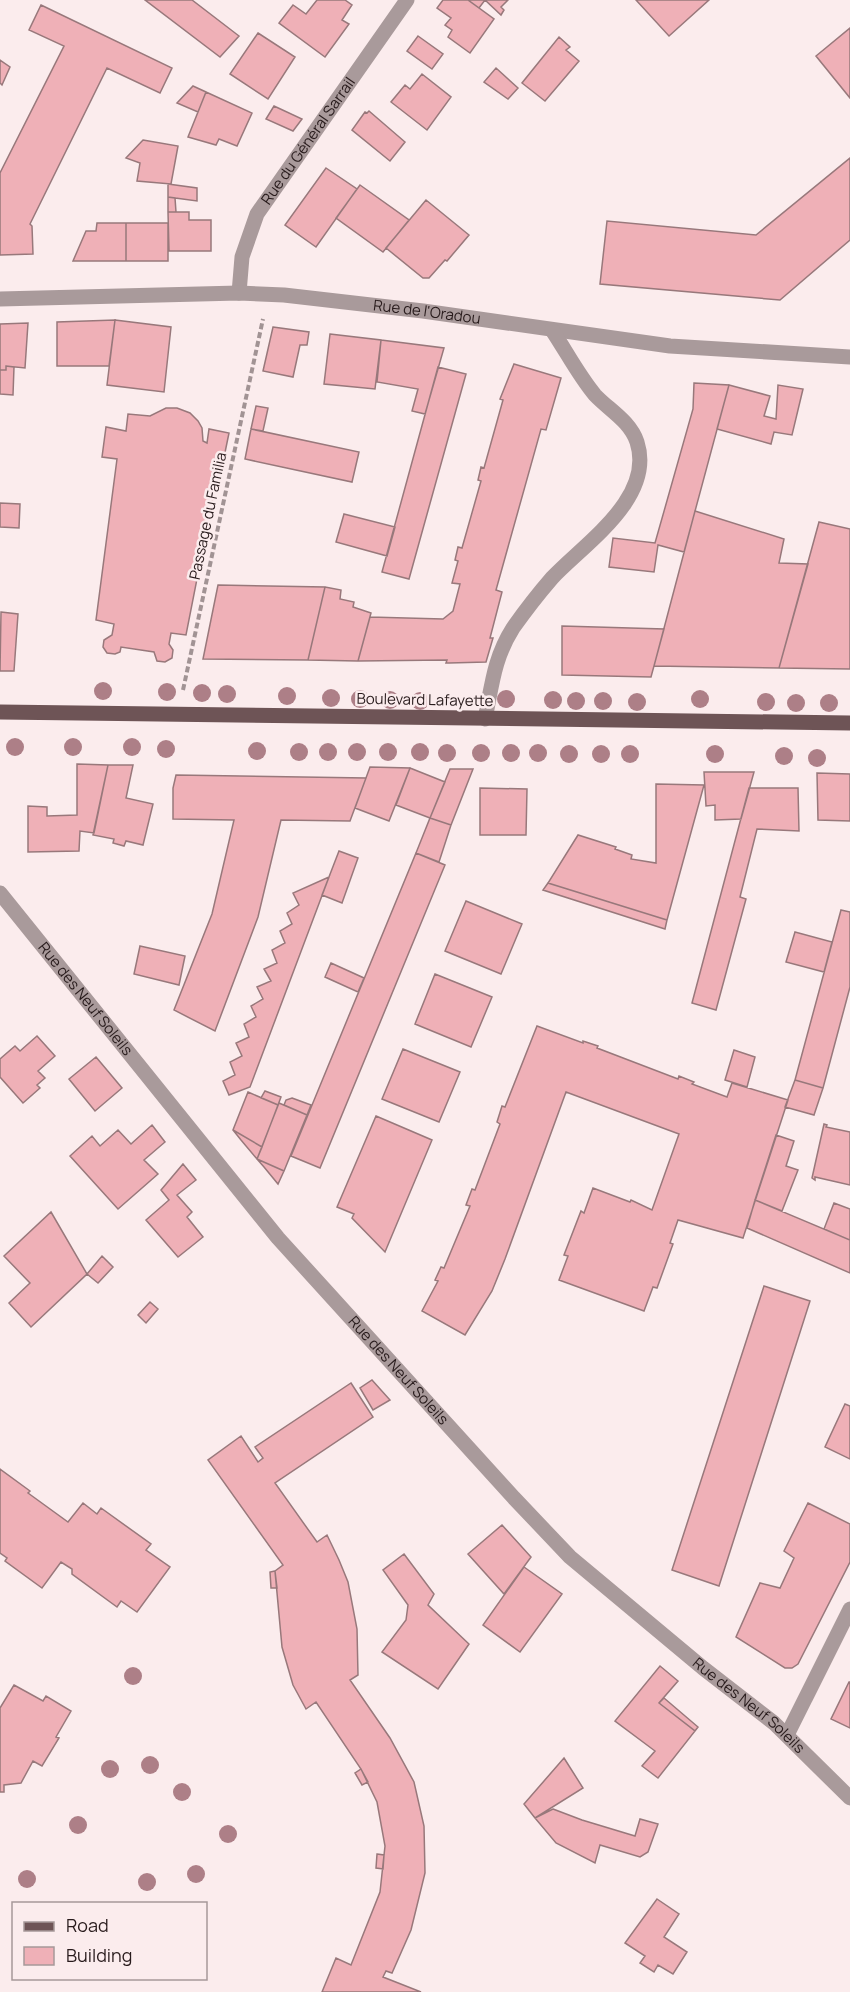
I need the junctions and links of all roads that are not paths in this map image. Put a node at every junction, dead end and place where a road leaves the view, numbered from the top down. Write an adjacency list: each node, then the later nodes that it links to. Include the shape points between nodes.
1 (407, 0): 2 (street, Rue du Général Sarrail, via 257,214 242,257)
2 (239, 293): 3 (street, Rue de l'Oradou); 4 (street, Rue de l'Oradou, via 423,311)
3 (0, 299)
4 (552, 330): 5 (street, Rue de l'Oradou, via 670,346); 7 (street, via 595,395 621,417 637,442 639,465 635,487 620,511 551,579 513,628 497,658)
5 (850, 357)
6 (0, 712): 7 (main road, Boulevard Lafayette)
7 (485, 719): 8 (main road, Boulevard Lafayette)
8 (850, 723)
9 (0, 893): 11 (street, Rue des Neuf Soleils, via 278,1238 514,1498 570,1557)
10 (850, 1609): 11 (street)
11 (787, 1735): 12 (street, Rue des Neuf Soleils)
12 (850, 1798)

